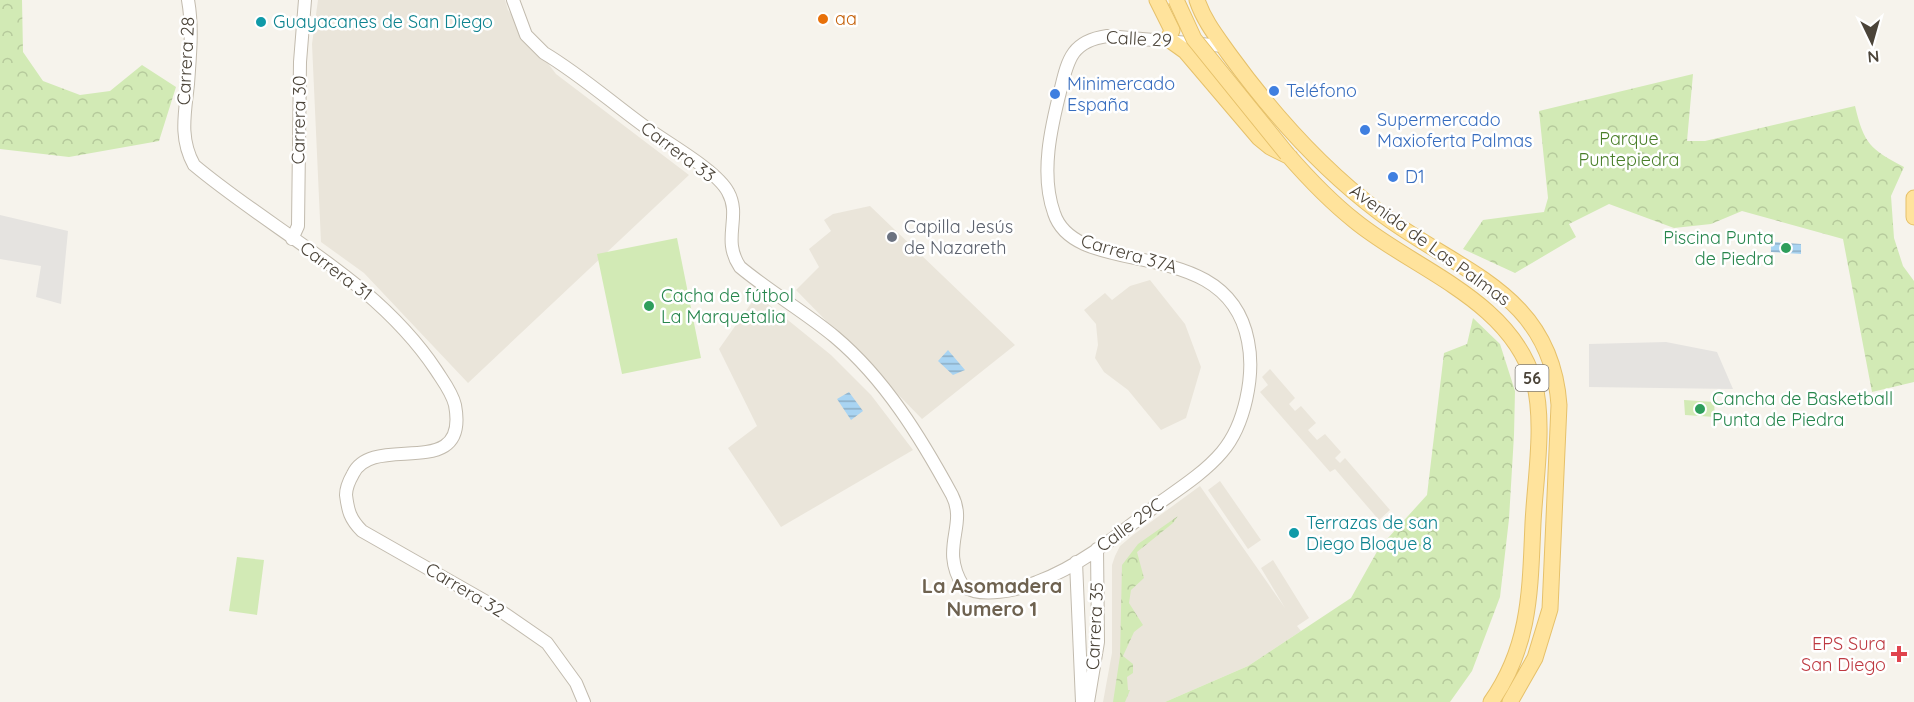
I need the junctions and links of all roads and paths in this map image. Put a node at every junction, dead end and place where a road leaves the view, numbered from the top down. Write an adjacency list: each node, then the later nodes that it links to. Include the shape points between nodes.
1 (188, 0): 10 (street, Carrera 28, via 191,36)
2 (305, 0): 14 (street, Carrera 30, via 300,62 298,226)
3 (513, 0): 18 (street, Carrera 33, via 526,35 544,53 727,189 732,201 729,238 732,255 740,267 836,338 881,383 914,430 953,497 957,527)
4 (1157, 0): 7 (main road, via 1171,25)
5 (1176, 0): 11 (main road, Avenida de Las Palmas / 56, bridge, via 1194,39)
6 (1197, 0): 8 (main road, Avenida de Las Palmas / 56, via 1207,24)
7 (1169, 40): 8 (street, Calle 29); 9 (street, Calle 29, via 1091,38 1074,51); 11 (main road, via 1185,51 1259,138)
8 (1224, 46): 24 (main road, Avenida de Las Palmas / 56, via 1277,114 1326,166 1382,215 1518,307 1550,355 1559,405 1550,609 1535,658)
9 (1067, 64): 15 (street, Carrera 37A, via 1053,122 1049,165 1054,214 1061,227 1088,246 1167,264 1204,280 1236,306)
10 (183, 122): 14 (street, Carrera 31, via 188,155 194,165)
11 (1289, 155): 23 (main road, Avenida de Las Palmas / 56, via 1354,221 1493,317 1525,359 1534,383 1538,422 1530,602 1508,675)
12 (1914, 198): 13 (main road)
13 (1914, 217)
14 (292, 239): 16 (street, Carrera 31, via 354,282 412,338 454,402 457,416 447,444 422,454 373,456 356,466)
15 (1250, 352): 17 (street, Calle 29C, via 1249,382 1237,425 1221,452 1185,484)
16 (346, 488): 20 (street, Carrera 32, via 347,511 362,531 492,605 547,643 576,683)
17 (1097, 549): 19 (street, Calle 29C); 22 (street, Carrera 35, via 1098,642)
18 (951, 551): 19 (street, Calle 29C, via 963,586 978,592 1037,582)
19 (1076, 562): 21 (street, Carrera 35)
20 (584, 702)
21 (1082, 702)
22 (1088, 702)
23 (1491, 702)
24 (1510, 702)

